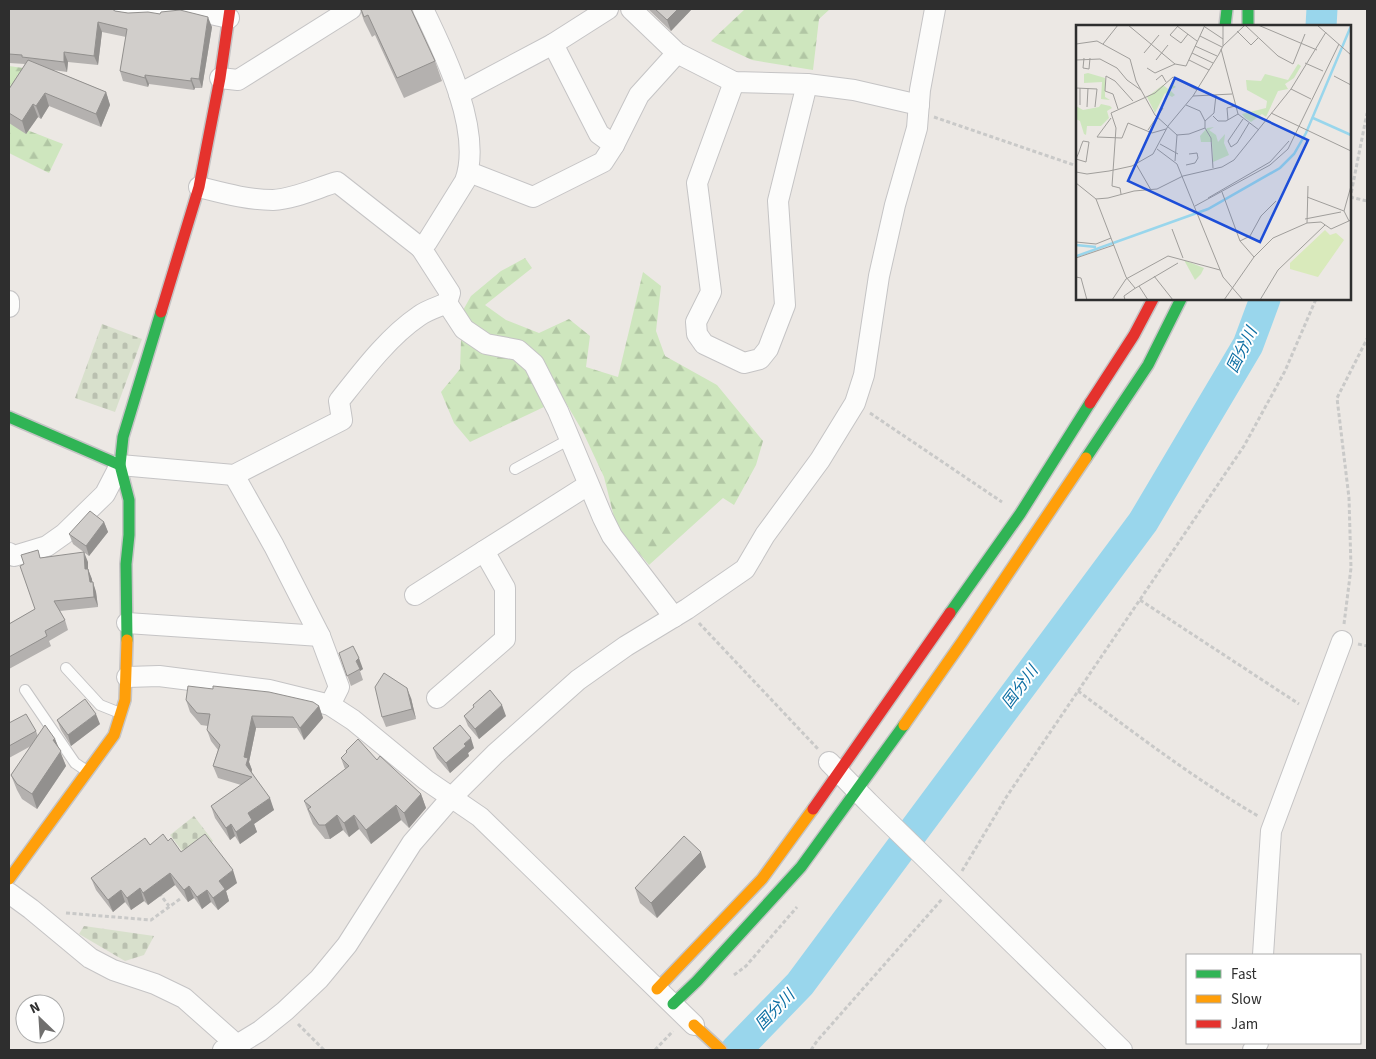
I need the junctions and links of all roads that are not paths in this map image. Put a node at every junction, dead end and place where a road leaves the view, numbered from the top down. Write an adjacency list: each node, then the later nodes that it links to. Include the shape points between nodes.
1 (121, 9): 2 (street)
2 (180, 9)
3 (188, 9): 11 (street)
4 (351, 9): 16 (street, via 238,80)
5 (423, 9): 19 (street)
6 (608, 9): 14 (street)
7 (631, 9): 15 (street)
8 (935, 9): 20 (street)
9 (1226, 9): 12 (street)
10 (1248, 9): 13 (street)
11 (229, 13): 16 (street)
12 (1225, 25)
13 (1248, 25)
14 (554, 44): 19 (street); 21 (street, via 599,134)
15 (677, 53): 17 (street); 21 (street, via 639,95)
16 (220, 78): 23 (street)
17 (734, 82): 18 (street); 18 (street, via 697,183 711,292 696,322 704,344 744,363 760,358 768,349 785,305 778,202)
18 (807, 84): 20 (street, via 854,90)
19 (459, 94): 22 (street, via 470,139)
20 (918, 105): 39 (street, via 917,128 895,205 864,375 855,403 820,460 744,569)
21 (614, 145): 22 (street, via 603,162 533,197)
22 (469, 172): 24 (street)
23 (199, 187): 24 (street, via 273,200 337,182); 32 (street, via 123,437)
24 (421, 248): 28 (street, via 450,293)
25 (1152, 300): 49 (street, via 1134,335 1020,514)
26 (1180, 300): 51 (street, via 1148,365 962,642)
27 (9, 301): 29 (street)
28 (448, 303): 31 (street, via 464,329 486,344 518,350 534,364); 34 (street, via 421,314 404,327 362,372 339,401 342,420)
29 (9, 307)
30 (9, 418): 32 (street)
31 (570, 439): 33 (lane); 35 (street)
32 (120, 466): 34 (street); 37 (street, via 105,494 64,534 47,546 14,556); 40 (street, via 129,500)
33 (515, 469)
34 (234, 475): 41 (street)
35 (588, 485): 36 (street); 39 (street, via 612,536)
36 (484, 551): 38 (street); 46 (street, via 505,588 505,639)
37 (9, 553)
38 (416, 595)
39 (680, 613): 52 (street, via 578,680 494,754)
40 (128, 623): 41 (street); 44 (street)
41 (320, 636): 47 (street, via 339,687)
42 (1342, 641): 55 (street, via 1271,831)
43 (66, 668): 48 (lane, via 100,704)
44 (127, 676): 47 (street, via 160,676 269,690); 48 (street)
45 (25, 690): 50 (lane, via 75,763)
46 (438, 698)
47 (330, 705): 52 (street, via 354,720)
48 (121, 713): 50 (street, via 114,735)
49 (834, 767): 51 (street); 56 (street, via 762,879)
50 (88, 771): 53 (street)
51 (857, 791): 57 (street, via 801,867); 61 (street)
52 (451, 798): 56 (street, via 480,818); 59 (street, via 412,843 347,945 319,979 260,1031)
53 (9, 879)
54 (9, 893): 59 (street, via 90,958 184,998)
55 (1263, 954)
56 (657, 989): 57 (street)
57 (673, 1004): 58 (street)
58 (686, 1026): 60 (street)
59 (230, 1047)
60 (721, 1050)
61 (1122, 1050)

